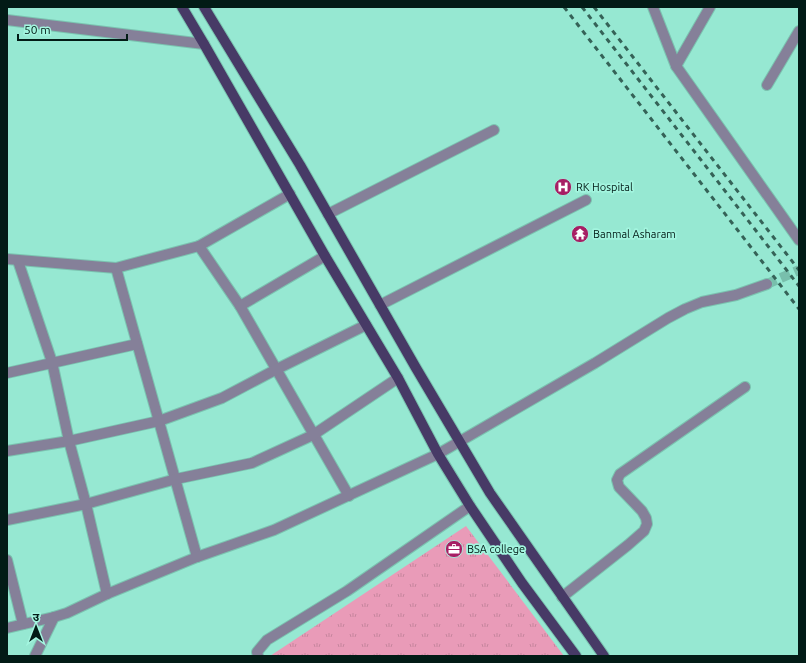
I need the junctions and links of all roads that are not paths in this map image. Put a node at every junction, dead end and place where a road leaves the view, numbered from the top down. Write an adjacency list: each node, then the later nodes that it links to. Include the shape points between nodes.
1 (182, 7): 7 (main road)
2 (204, 7): 13 (main road)
3 (653, 7): 8 (street)
4 (710, 7): 8 (street)
5 (7, 20): 7 (street)
6 (799, 31): 9 (street)
7 (204, 44): 11 (main road)
8 (676, 66): 14 (street)
9 (766, 85)
10 (494, 130): 13 (street)
11 (290, 194): 15 (street); 16 (main road)
12 (586, 200): 21 (street)
13 (328, 214): 21 (main road)
14 (799, 240)
15 (198, 246): 19 (street); 22 (street)
16 (325, 256): 22 (street); 23 (main road)
17 (7, 259): 18 (street)
18 (18, 261): 19 (street); 25 (street)
19 (116, 268): 24 (street)
20 (767, 284): 33 (street, via 736,295 702,302 668,318)
21 (380, 305): 33 (main road)
22 (240, 306): 26 (street)
23 (366, 325): 26 (street); 28 (main road)
24 (137, 344): 25 (street); 30 (street)
25 (52, 362): 27 (street); 32 (street)
26 (276, 369): 30 (street, via 222,398); 31 (street)
27 (7, 373)
28 (398, 378): 31 (street); 35 (main road)
29 (745, 387): 44 (street, via 620,474 617,480 619,487 642,510 646,518 644,531)
30 (159, 421): 32 (street); 36 (street)
31 (313, 435): 36 (street, via 252,463); 37 (street)
32 (69, 441): 34 (street); 38 (street)
33 (459, 442): 35 (street); 44 (main road, via 490,493)
34 (7, 451)
35 (438, 454): 37 (street); 39 (main road)
36 (176, 479): 38 (street); 41 (street)
37 (349, 496): 41 (street, via 274,530)
38 (86, 504): 40 (street); 43 (street)
39 (470, 506): 49 (street, via 347,591 267,640 257,652); 50 (main road)
40 (7, 520)
41 (198, 557): 43 (street)
42 (7, 560): 46 (street)
43 (107, 594): 45 (street)
44 (562, 597): 51 (main road)
45 (54, 617): 46 (street); 48 (street)
46 (23, 624): 47 (street)
47 (7, 628)
48 (35, 656)
49 (258, 656)
50 (576, 656)
51 (604, 656)

